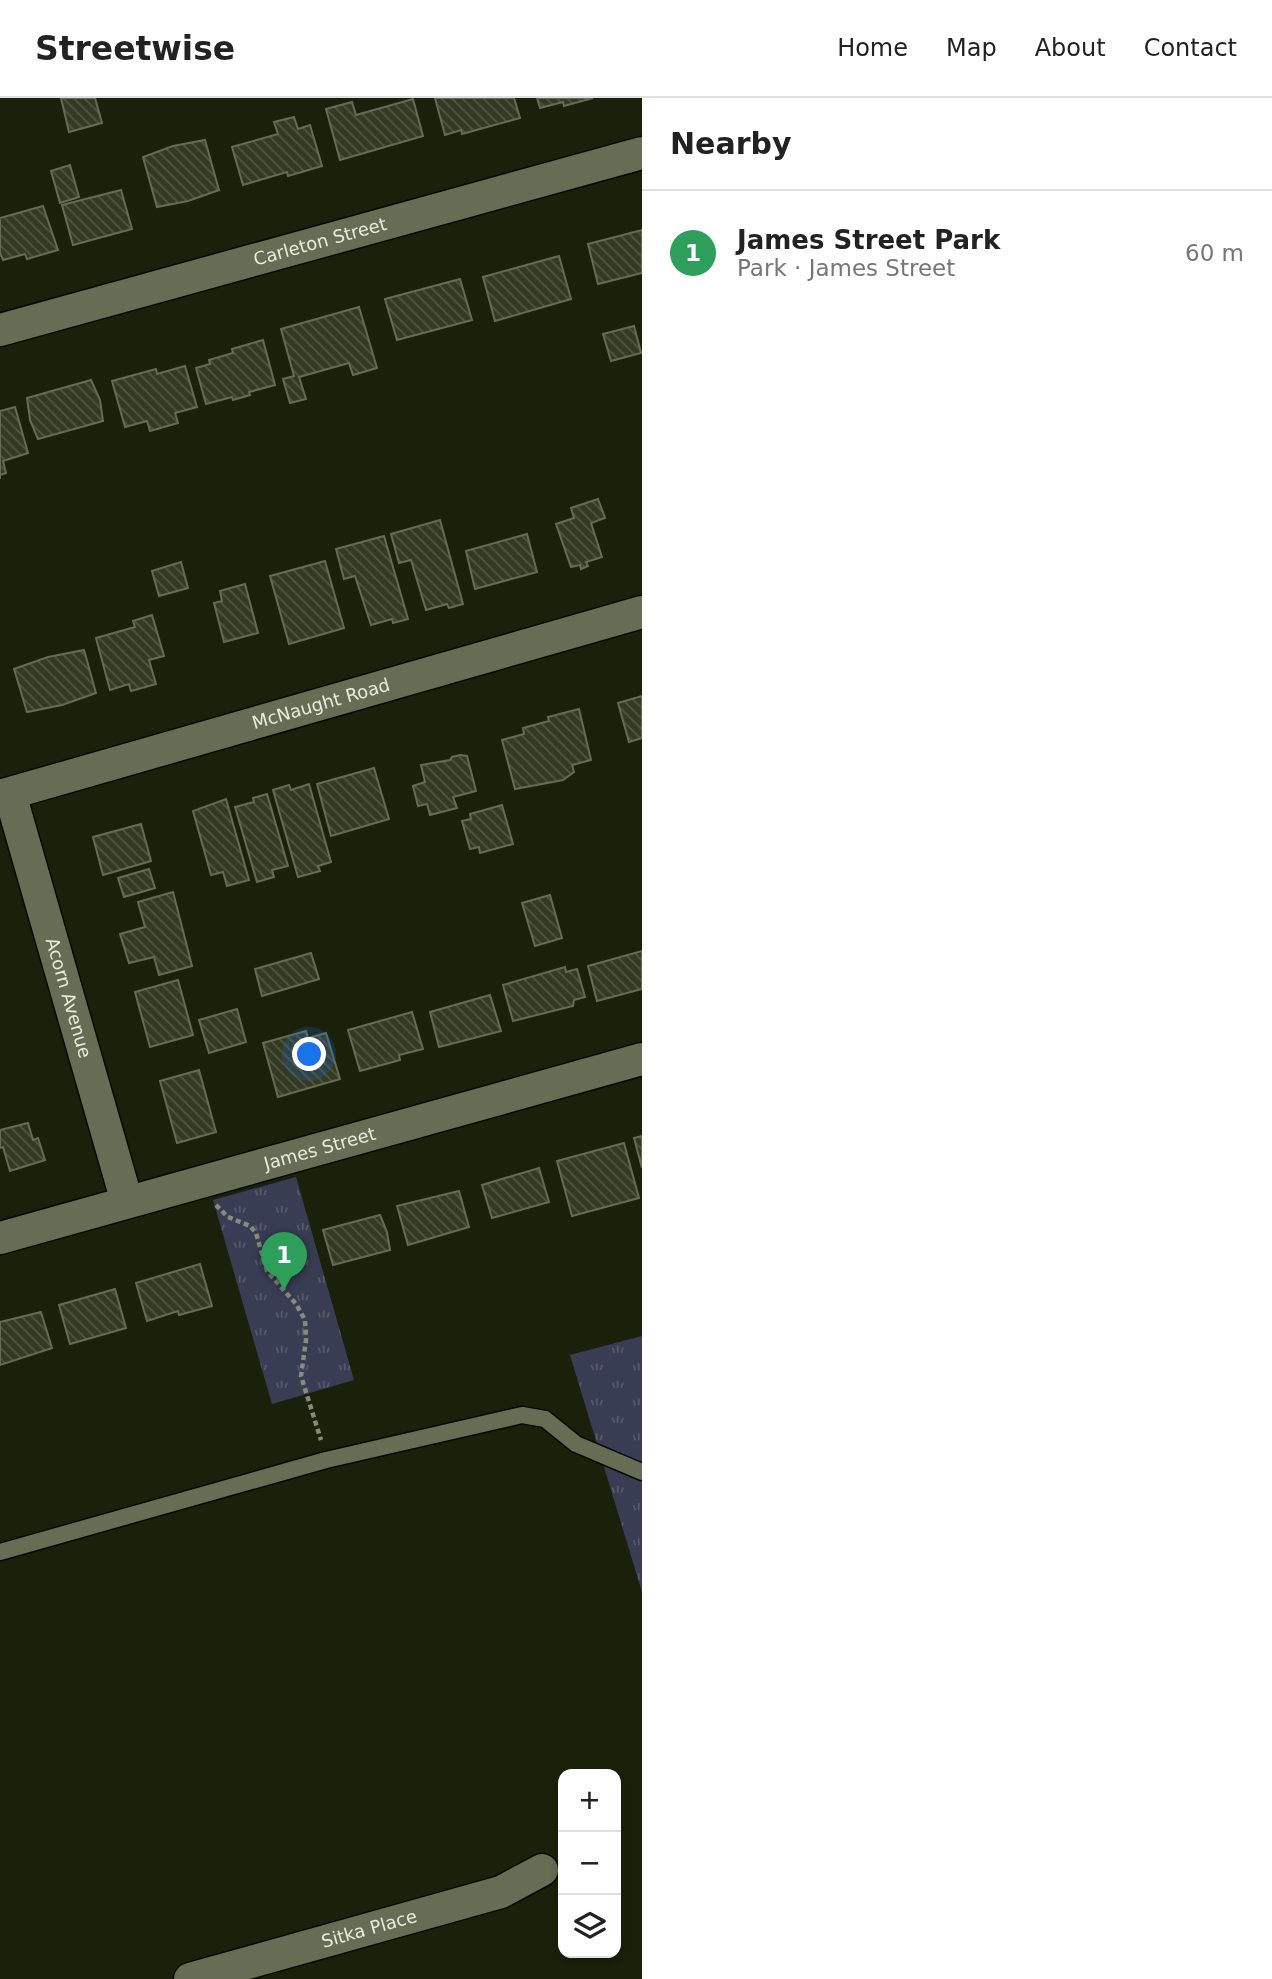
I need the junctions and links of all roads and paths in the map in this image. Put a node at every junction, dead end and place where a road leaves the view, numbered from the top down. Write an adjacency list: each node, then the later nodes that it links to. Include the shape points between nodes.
1 (642, 153): 2 (street, Carleton Street)
2 (0, 330)
3 (642, 612): 4 (street, McNaught Road)
4 (5, 795): 7 (street, Acorn Avenue)
5 (642, 1059): 6 (street, James Street)
6 (193, 1183): 7 (street, James Street); 9 (path, via 228,1217 256,1233 267,1272 305,1320 301,1376)
7 (127, 1202): 8 (street, James Street)
8 (0, 1238)
9 (326, 1460): 10 (lane, via 522,1415 545,1419 576,1444); 11 (lane)
10 (642, 1472)
11 (0, 1552)
12 (542, 1870): 13 (street, Sitka Place, via 501,1892)
13 (191, 1979)

